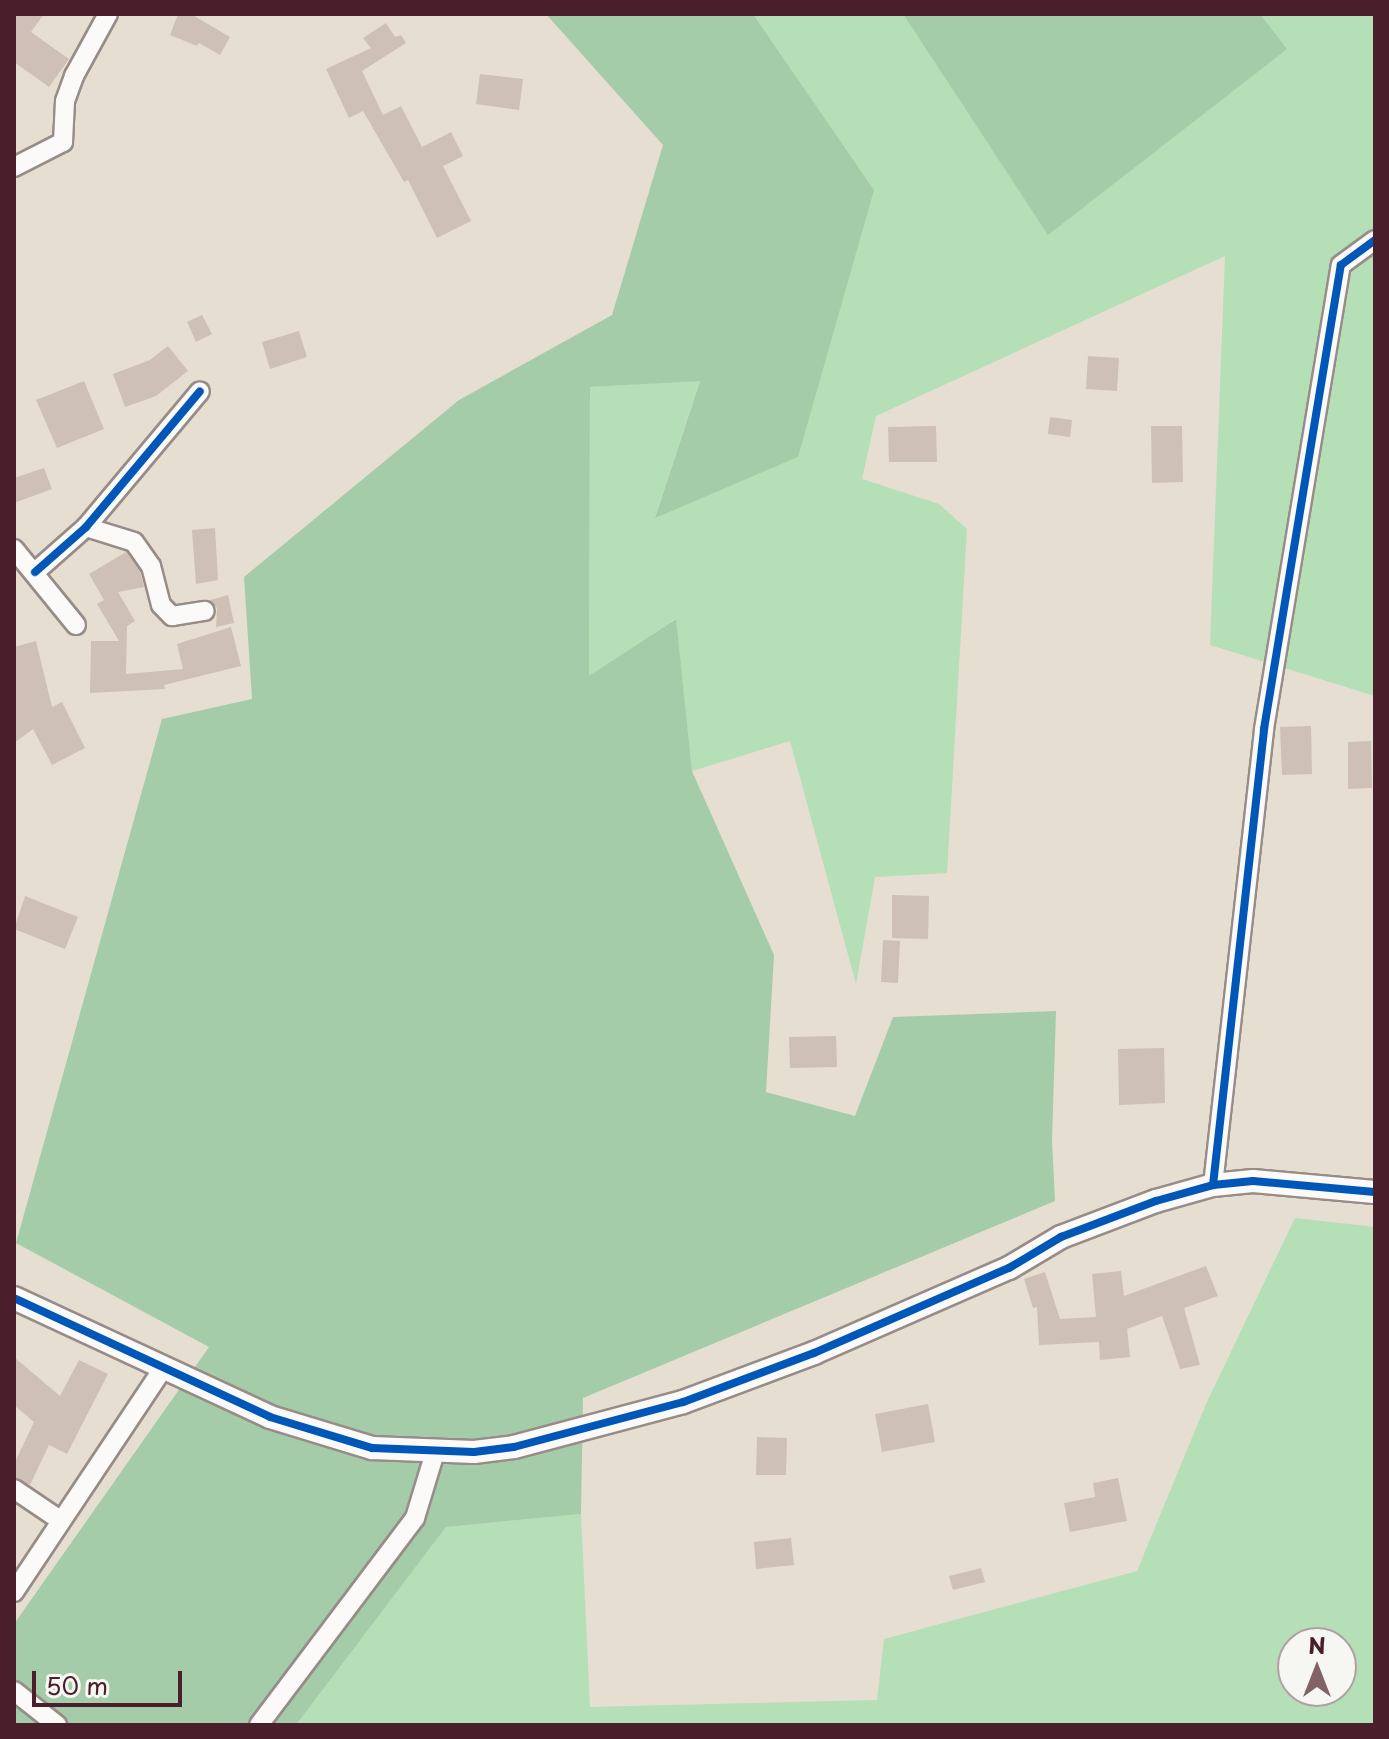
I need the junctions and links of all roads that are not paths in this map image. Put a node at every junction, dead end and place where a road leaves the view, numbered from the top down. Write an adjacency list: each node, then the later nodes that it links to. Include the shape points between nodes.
1 (108, 14): 2 (street, via 65,101 63,142)
2 (14, 167)
3 (1375, 240): 10 (street, via 1341,265 1264,729)
4 (200, 391): 5 (street)
5 (86, 527): 7 (street); 8 (street, via 134,542 151,566 161,605 172,616)
6 (14, 549): 7 (street)
7 (35, 572): 9 (street)
8 (205, 611)
9 (76, 625)
10 (1213, 1185): 11 (street, via 1293,1182); 14 (street, via 1103,1219 1009,1268 814,1353 683,1402 514,1447)
11 (1375, 1192)
12 (14, 1298): 13 (street)
13 (163, 1369): 14 (street, via 270,1417 358,1443); 16 (street)
14 (435, 1452): 20 (street, via 415,1518)
15 (14, 1489): 16 (street)
16 (60, 1520): 17 (street)
17 (14, 1592)
18 (14, 1691): 19 (street)
19 (57, 1725)
20 (259, 1725)

